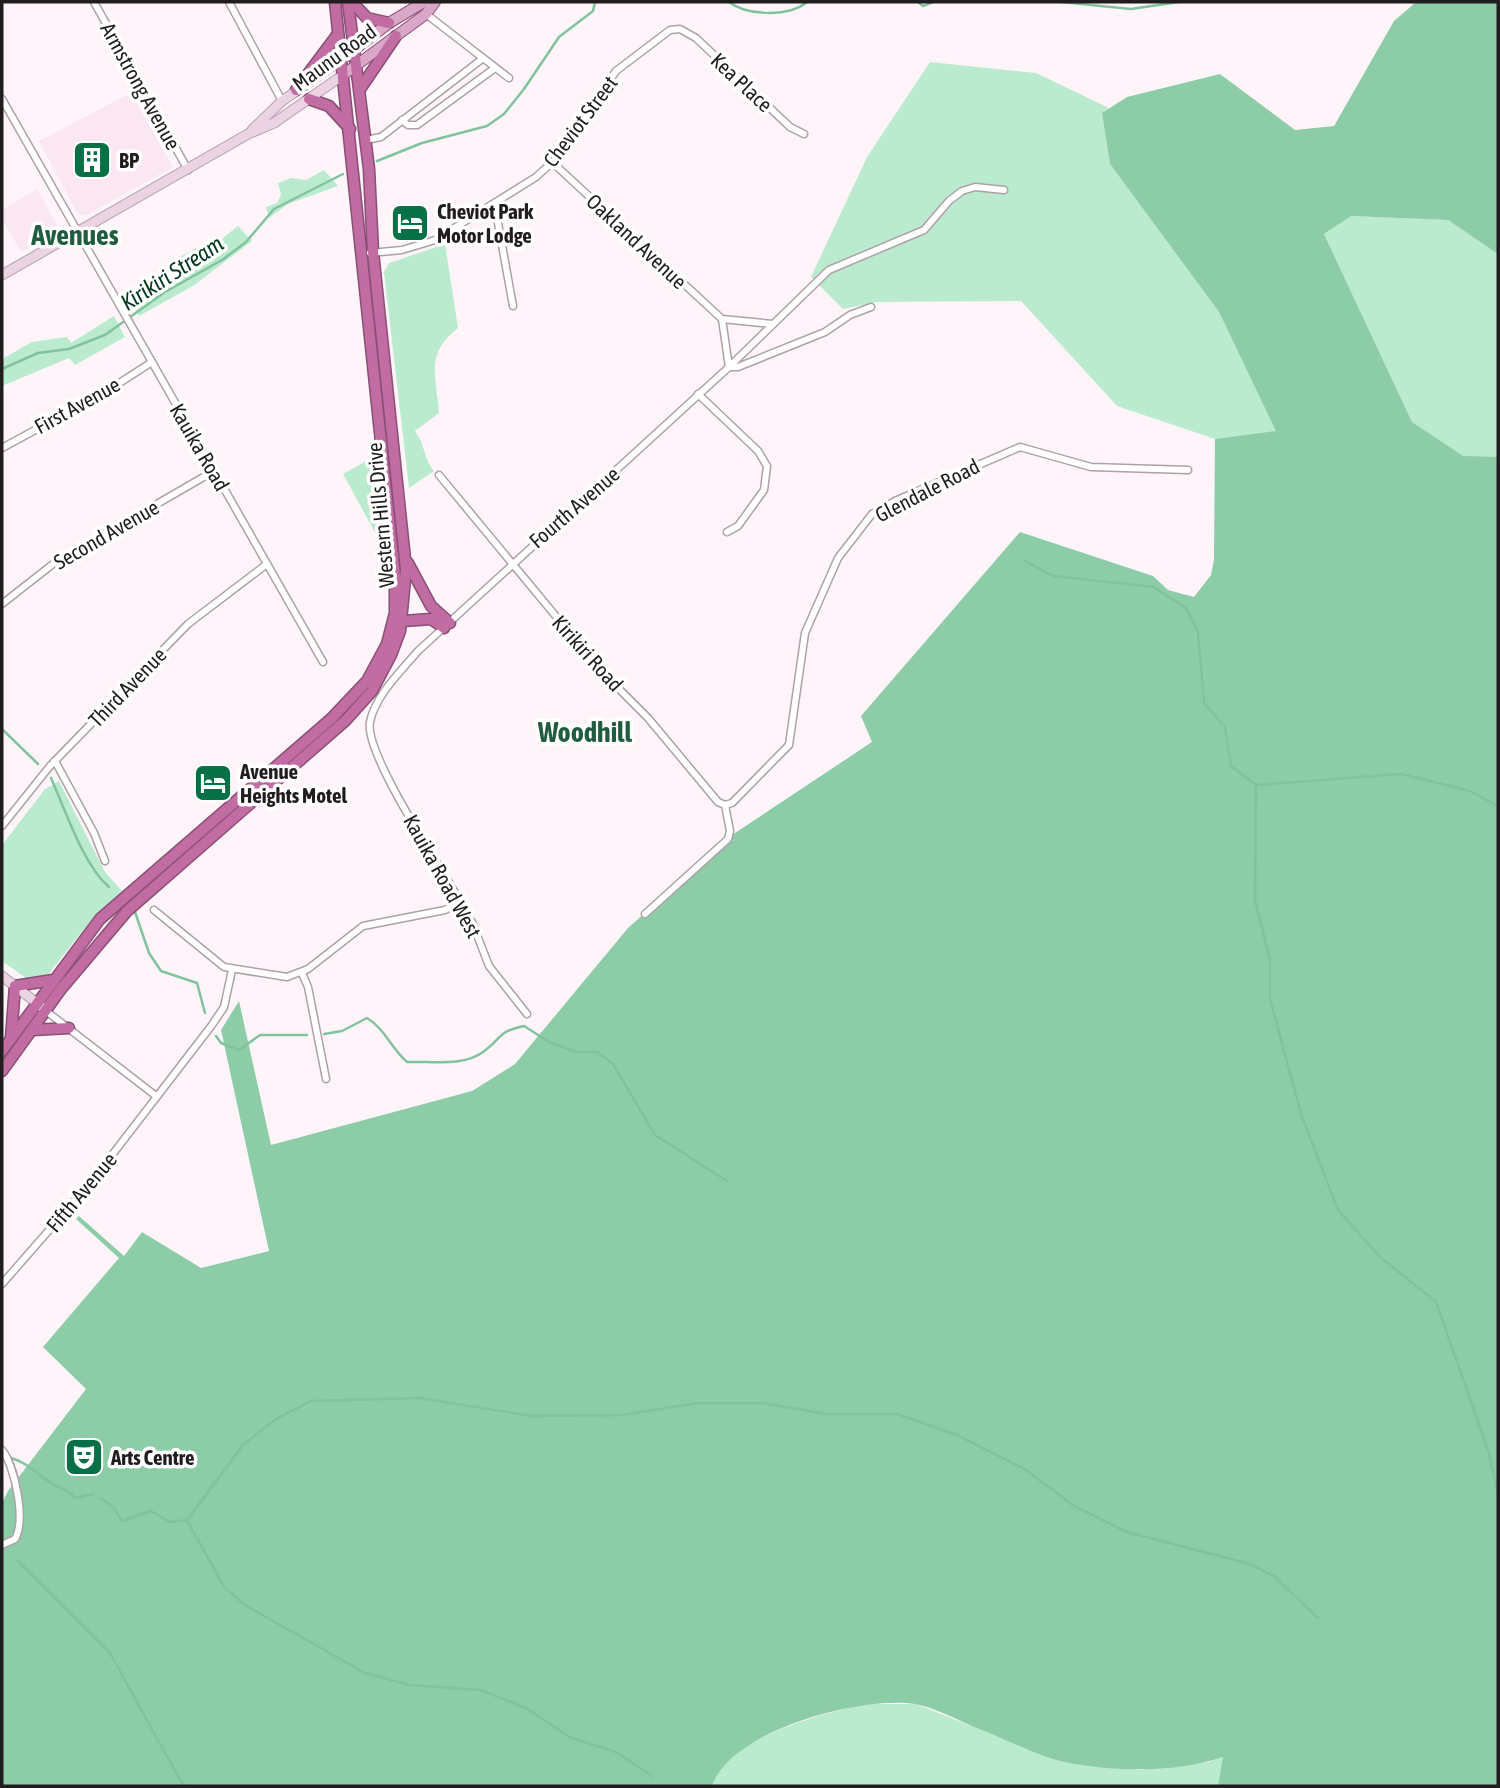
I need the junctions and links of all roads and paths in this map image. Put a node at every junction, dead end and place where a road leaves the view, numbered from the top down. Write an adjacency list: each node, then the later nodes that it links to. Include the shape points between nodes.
1 (94, 2): 30 (street, Armstrong Avenue)
2 (229, 2): 23 (street)
3 (335, 2): 10 (highway, Western Hills Drive)
4 (350, 2): 8 (highway, via 367,18); 12 (highway, Western Hills Drive)
5 (424, 2): 8 (main road, Maunu Road)
6 (435, 2): 7 (main road, Maunu Road)
7 (426, 14): 11 (main road, Maunu Road); 13 (street)
8 (389, 23): 12 (main road, Maunu Road)
9 (680, 29): 27 (street, Kea Place, via 696,38 790,127); 29 (street, Cheviot Street, via 665,32 616,71)
10 (338, 34): 14 (highway, Western Hills Drive); 20 (highway)
11 (397, 36): 15 (main road, Maunu Road); 19 (highway)
12 (355, 50): 14 (main road, Maunu Road); 15 (highway, Western Hills Drive)
13 (482, 59): 16 (street); 24 (street)
14 (341, 60): 17 (highway, Western Hills Drive); 20 (main road, Maunu Road)
15 (357, 66): 17 (main road, Maunu Road); 19 (highway, Western Hills Drive)
16 (495, 68): 18 (street); 24 (street, via 417,125)
17 (343, 75): 22 (main road, Maunu Road); 25 (highway, Western Hills Drive)
18 (509, 78)
19 (360, 89): 28 (highway, Western Hills Drive)
20 (296, 90): 23 (main road, Maunu Road)
21 (2, 99): 33 (street, Kauika Road)
22 (309, 99): 25 (highway, via 332,109); 26 (main road, Maunu Road)
23 (282, 101): 26 (main road, Maunu Road)
24 (402, 120): 28 (street, via 381,137)
25 (350, 129): 34 (highway, Western Hills Drive)
26 (248, 134): 30 (main road, Maunu Road)
27 (804, 134)
28 (366, 141): 34 (highway, Western Hills Drive)
29 (553, 163): 32 (street, Cheviot Street); 38 (street, Oakland Avenue)
30 (188, 170): 33 (main road, Maunu Road)
31 (1004, 190): 39 (street, Fourth Avenue, via 975,187 962,191 924,230 829,270)
32 (491, 205): 34 (street, Cheviot Street, via 423,246); 36 (street)
33 (76, 232): 35 (main road, Maunu Road); 40 (street, Kauika Road)
34 (367, 253): 42 (highway, Western Hills Drive)
35 (2, 275)
36 (513, 306)
37 (871, 307): 41 (street, via 752,363)
38 (722, 319): 39 (street); 41 (street)
39 (774, 324): 41 (street, Fourth Avenue)
40 (152, 362): 44 (street, First Avenue); 46 (street, Kauika Road)
41 (729, 367): 43 (street, Fourth Avenue)
42 (380, 373): 49 (highway, Western Hills Drive); 67 (highway, Western Hills Drive, via 396,585 387,644 378,663 331,719 100,919)
43 (698, 394): 48 (street, via 758,451 767,466 764,490 738,526); 51 (street, Fourth Avenue)
44 (2, 448)
45 (1188, 470): 58 (street, Glendale Road, via 1091,467 1020,447 872,514 838,558 804,633 789,745)
46 (214, 471): 50 (street, Kauika Road); 52 (street, Second Avenue, via 53,564)
47 (439, 475): 51 (street, Kirikiri Road)
48 (727, 532)
49 (405, 557): 53 (highway, Western Hills Drive); 54 (highway, via 424,596)
50 (267, 564): 55 (street, Kauika Road); 57 (street, Third Avenue, via 188,624)
51 (512, 565): 54 (street, Fourth Avenue); 58 (street, Kirikiri Road, via 602,672)
52 (2, 604)
53 (402, 621): 54 (highway, via 431,619); 70 (highway, Western Hills Drive, via 380,679 356,709 127,911)
54 (447, 626): 56 (street, Fourth Avenue, via 418,651 390,686 372,715)
55 (323, 662)
56 (369, 732): 61 (street, Kauika Road West, via 379,761 454,891)
57 (55, 761): 59 (street, Third Avenue); 60 (street)
58 (725, 805): 63 (street, via 730,831 726,841)
59 (2, 826)
60 (105, 861)
61 (456, 904): 65 (street, via 362,926); 71 (street, Kauika Road West, via 472,922 489,966)
62 (154, 910): 64 (street, via 212,960)
63 (645, 914)
64 (232, 970): 65 (street, via 287,977); 78 (street, Fifth Avenue, via 219,1016)
65 (302, 973): 77 (street)
66 (2, 976): 68 (main road)
67 (53, 980): 68 (highway); 69 (highway, Western Hills Drive)
68 (15, 986): 69 (main road); 74 (highway)
69 (36, 1003): 70 (main road); 74 (highway, Western Hills Drive)
70 (46, 1011): 72 (street); 73 (highway, Western Hills Drive)
71 (527, 1014)
72 (69, 1028): 73 (highway); 78 (street)
73 (33, 1030): 76 (highway, Western Hills Drive)
74 (11, 1038): 75 (highway, Western Hills Drive)
75 (2, 1051)
76 (2, 1071)
77 (327, 1079)
78 (156, 1096): 79 (street, Fifth Avenue, via 92,1181)
79 (2, 1284)
80 (2, 1450): 81 (street, via 12,1468 21,1523 15,1539)
81 (2, 1545)

